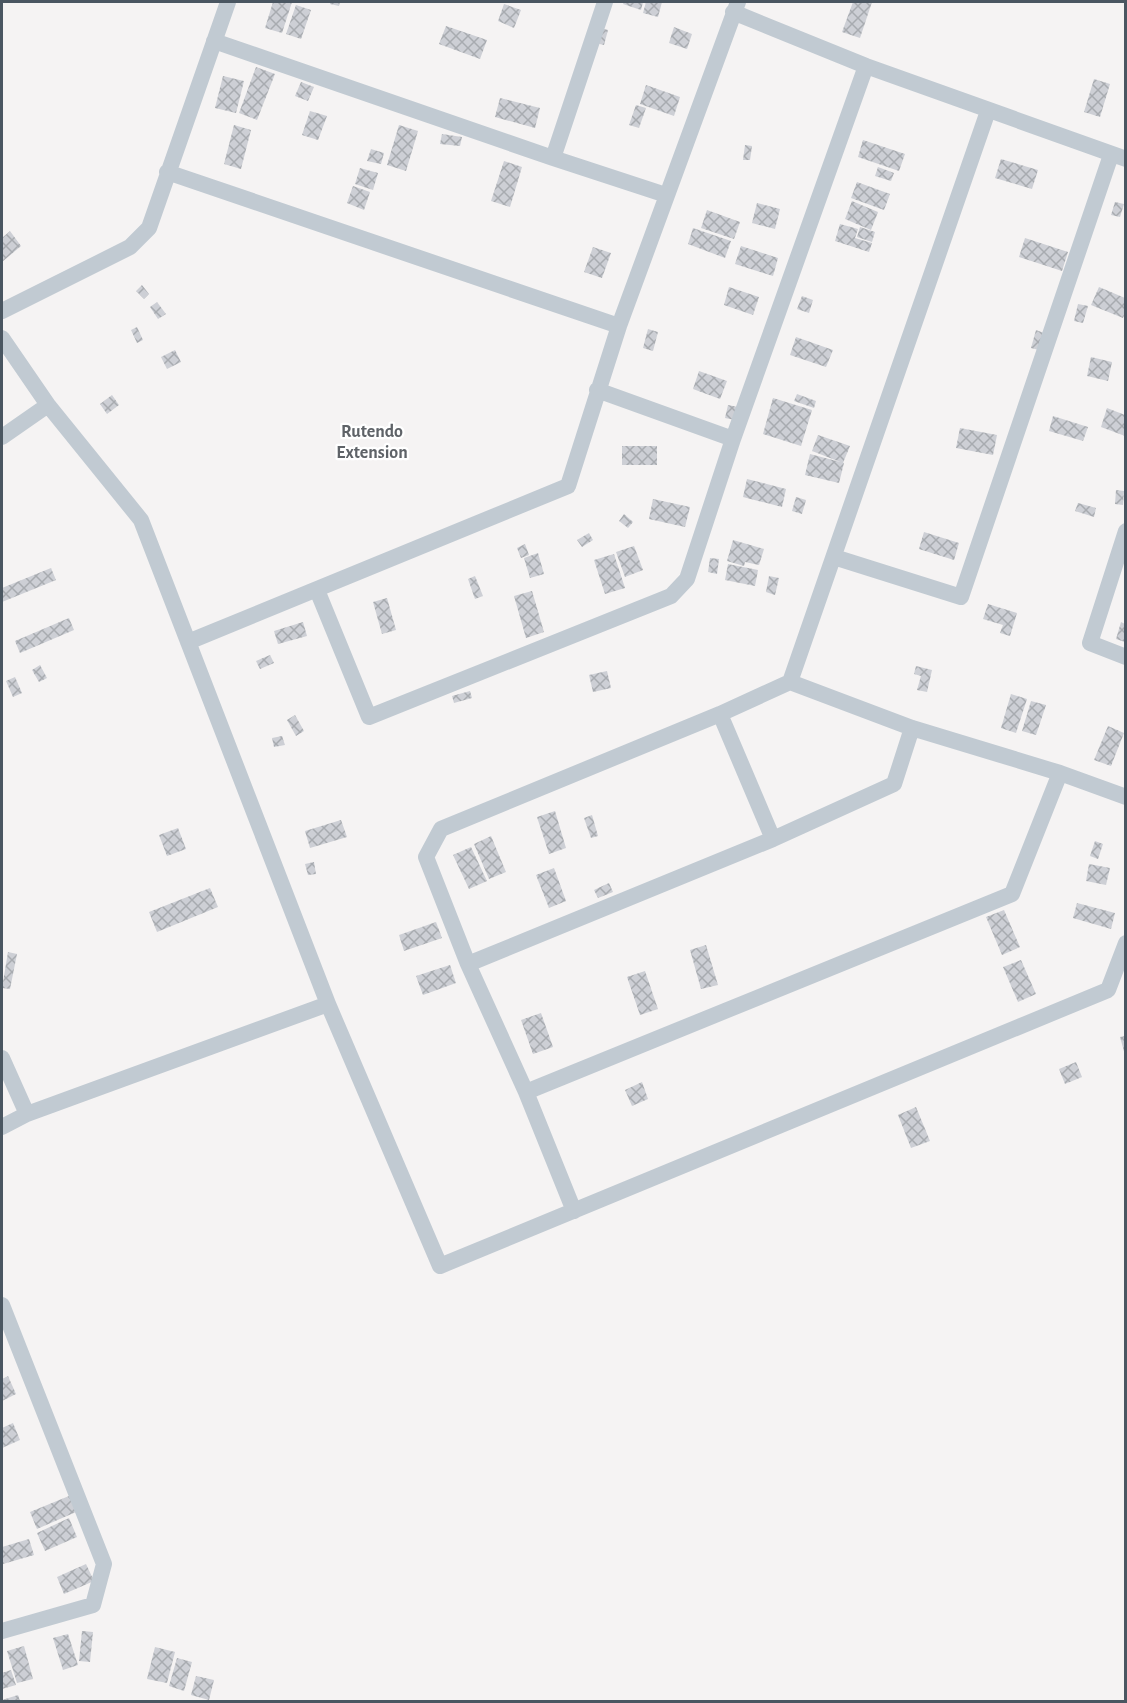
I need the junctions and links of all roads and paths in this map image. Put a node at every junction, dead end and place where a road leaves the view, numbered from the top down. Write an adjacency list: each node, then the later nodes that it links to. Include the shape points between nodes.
1 (228, 2): 4 (street)
2 (605, 2): 8 (street)
3 (735, 7): 5 (street); 10 (street)
4 (214, 41): 8 (street); 9 (street)
5 (866, 66): 6 (street); 17 (street)
6 (988, 111): 7 (street); 19 (street)
7 (1118, 157): 19 (street, via 961,597)
8 (553, 158): 10 (street)
9 (167, 172): 11 (street, via 149,228 130,247); 12 (street)
10 (666, 195): 12 (street)
11 (2, 311)
12 (619, 326): 14 (street)
13 (2, 338): 15 (street)
14 (597, 390): 17 (street); 20 (street, via 568,486)
15 (48, 405): 16 (street); 21 (street, via 141,520)
16 (2, 437)
17 (733, 438): 20 (street, via 687,579 671,596 369,717)
18 (1125, 531): 22 (street, via 1090,643)
19 (834, 557): 23 (street)
20 (317, 590): 21 (street)
21 (188, 642): 31 (street)
22 (1125, 657)
23 (790, 682): 24 (street); 25 (street)
24 (720, 714): 28 (street); 30 (street, via 441,829 426,857)
25 (912, 728): 26 (street); 28 (street, via 894,784)
26 (1060, 773): 27 (street); 33 (street, via 1012,894)
27 (1125, 796)
28 (773, 839): 30 (street)
29 (1125, 943): 36 (street, via 1108,990)
30 (468, 964): 33 (street)
31 (328, 1004): 34 (street); 36 (street, via 440,1266)
32 (2, 1058): 34 (street)
33 (526, 1092): 36 (street)
34 (27, 1114): 35 (street)
35 (2, 1127)
36 (574, 1211)
37 (2, 1305): 38 (street, via 104,1564 93,1605)
38 (2, 1631)

